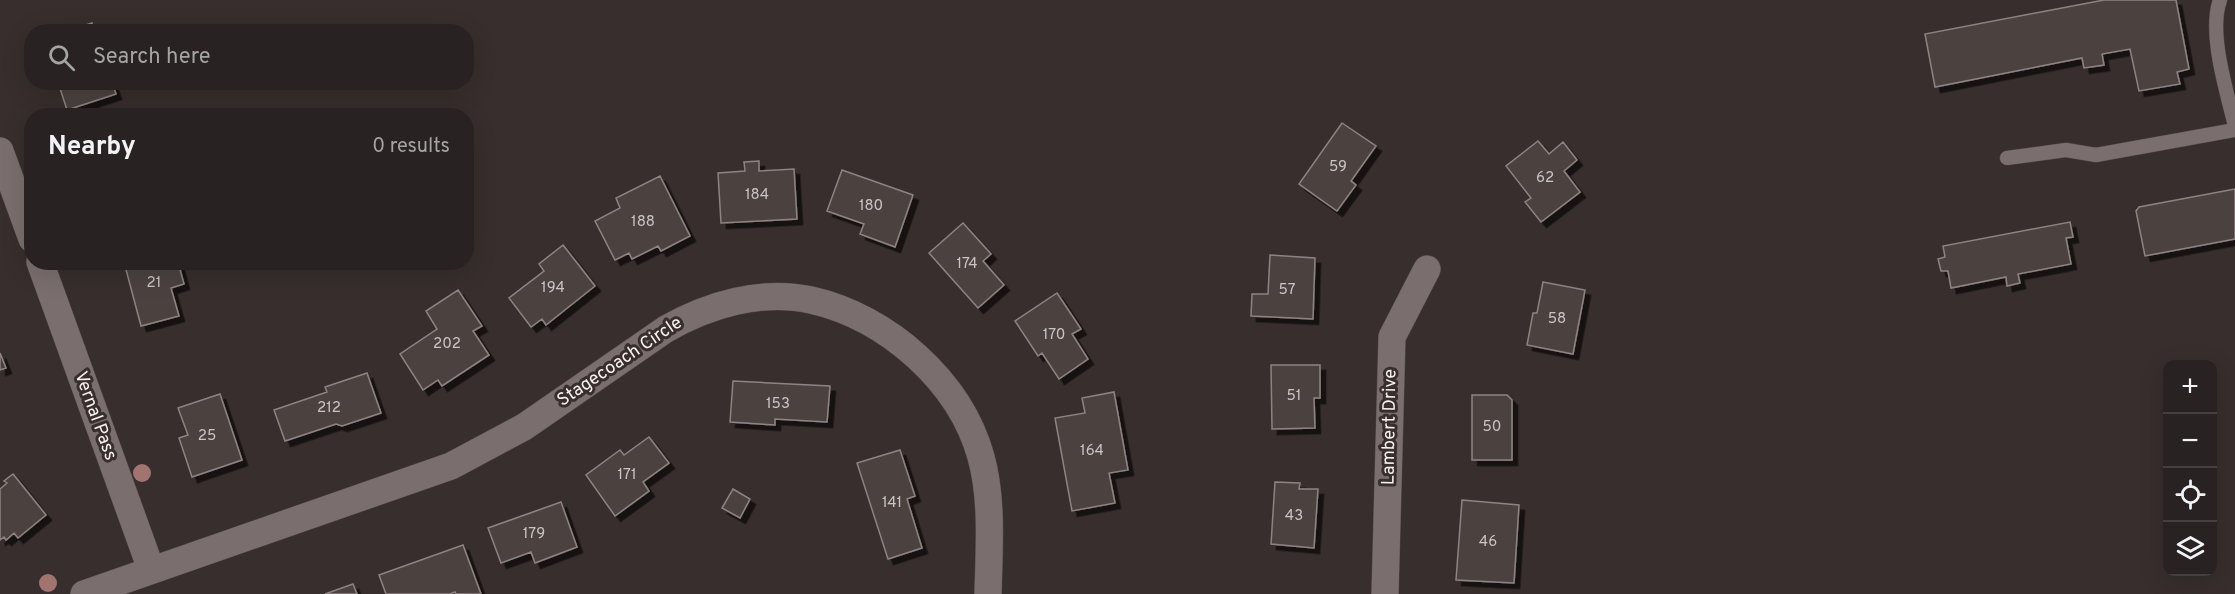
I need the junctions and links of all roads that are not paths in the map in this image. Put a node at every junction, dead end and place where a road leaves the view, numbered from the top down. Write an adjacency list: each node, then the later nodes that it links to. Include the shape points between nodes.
1 (2220, 0): 2 (lane, via 2216,12 2219,56)
2 (2235, 128): 4 (lane, via 2096,155 2066,150)
3 (0, 151): 5 (street)
4 (2007, 158)
5 (24, 216)
6 (1427, 269): 11 (street, Lambert Drive, via 1392,337)
7 (43, 270): 8 (street, Vernal Pass)
8 (151, 569): 9 (street, Stagecoach Circle); 10 (street, Stagecoach Circle, via 451,466 524,427 688,317 747,299 775,297 809,300 840,309 899,340 952,398 981,456 987,484)
9 (84, 594)
10 (988, 594)
11 (1385, 594)

